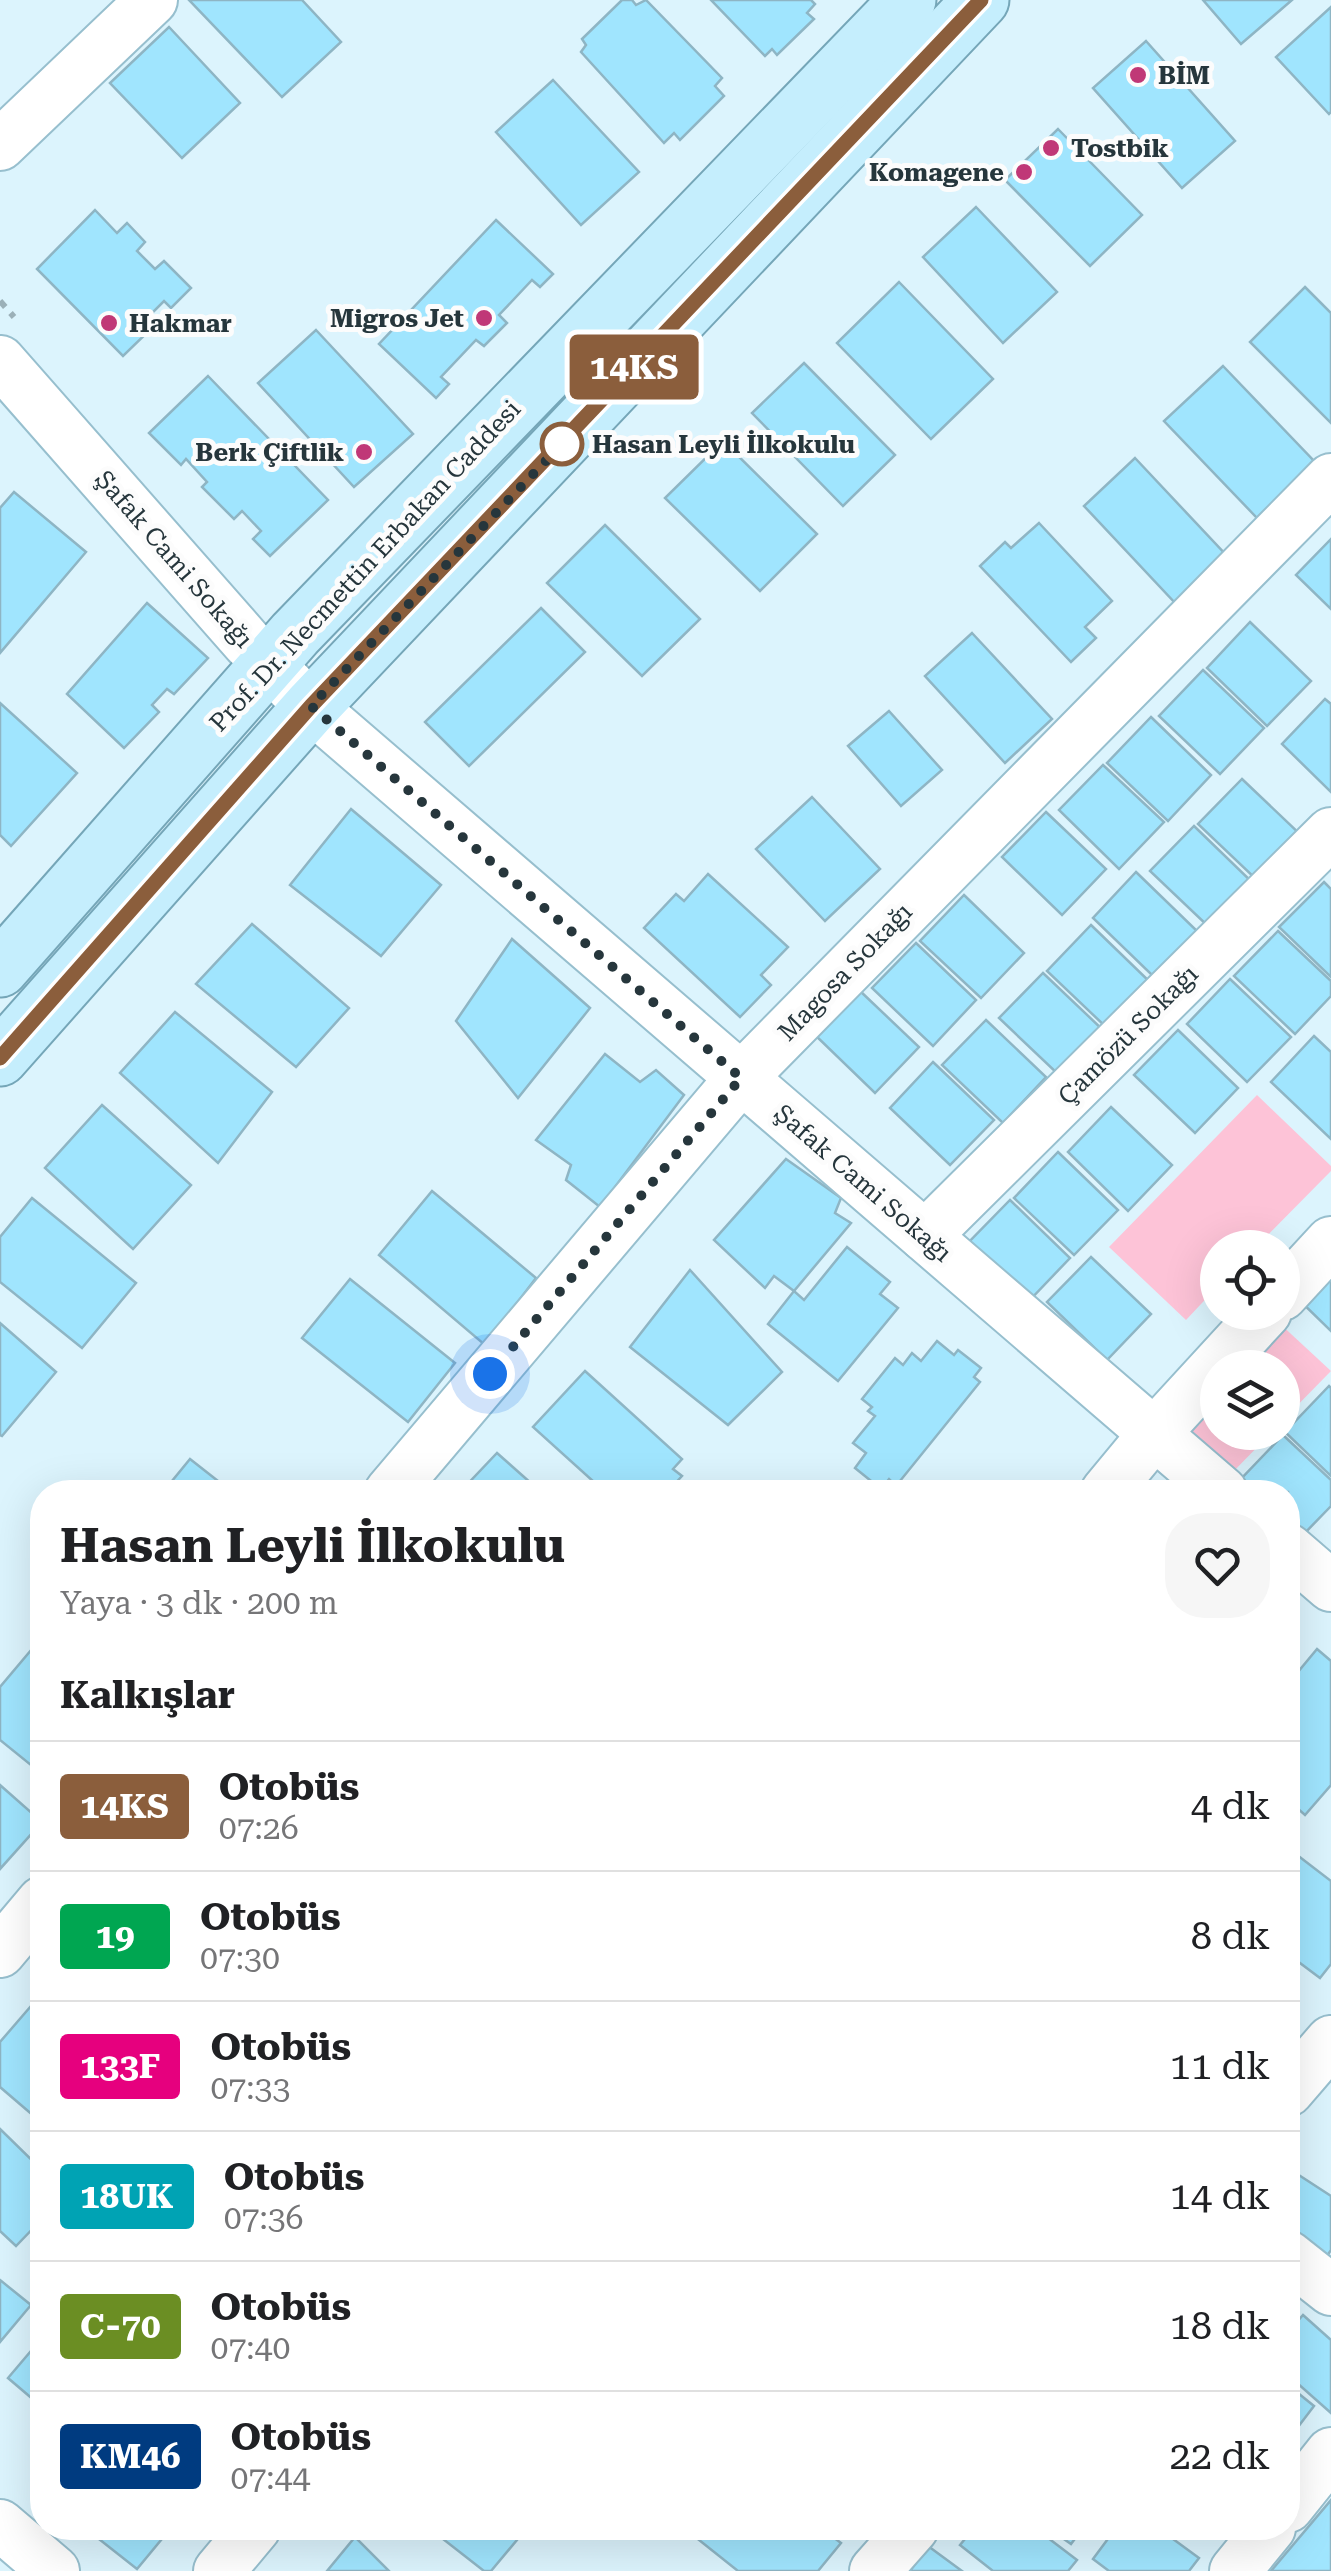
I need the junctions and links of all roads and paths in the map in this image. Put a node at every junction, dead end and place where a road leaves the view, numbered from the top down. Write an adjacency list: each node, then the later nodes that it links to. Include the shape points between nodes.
1 (152, 0): 4 (street)
2 (908, 0): 7 (main road, Prof. Dr. Necmettin Erbakan Caddesi)
3 (981, 0): 8 (main road)
4 (0, 145)
5 (0, 361): 7 (street, Şafak Cami Sokağı)
6 (1331, 479): 12 (street, Magosa Sokağı)
7 (268, 665): 8 (street, Şafak Cami Sokağı); 10 (main road, Prof. Dr. Necmettin Erbakan Caddesi)
8 (311, 706): 11 (main road); 12 (street, Şafak Cami Sokağı)
9 (1331, 833): 13 (street, Çamözü Sokağı)
10 (0, 969)
11 (0, 1058)
12 (741, 1078): 13 (street, Şafak Cami Sokağı); 18 (street, Magosa Sokağı)
13 (924, 1236): 17 (street, Şafak Cami Sokağı)
14 (1331, 1242): 15 (street)
15 (1300, 1276)
16 (1249, 1330): 17 (street)
17 (1154, 1434): 19 (street); 20 (street, Şafak Cami Sokağı)
18 (400, 1480)
19 (1116, 1480)
20 (1208, 1480)
21 (30, 1916): 22 (street)
22 (0, 1952)
23 (1331, 2041): 24 (street)
24 (1300, 2077)
25 (1300, 2265): 26 (street)
26 (1331, 2290)
27 (1331, 2453): 28 (street)
28 (1300, 2491)
29 (0, 2525): 33 (street)
30 (245, 2540): 34 (street)
31 (903, 2540): 35 (street)
32 (1260, 2540): 36 (street)
33 (54, 2571)
34 (219, 2571)
35 (876, 2571)
36 (1235, 2571)

